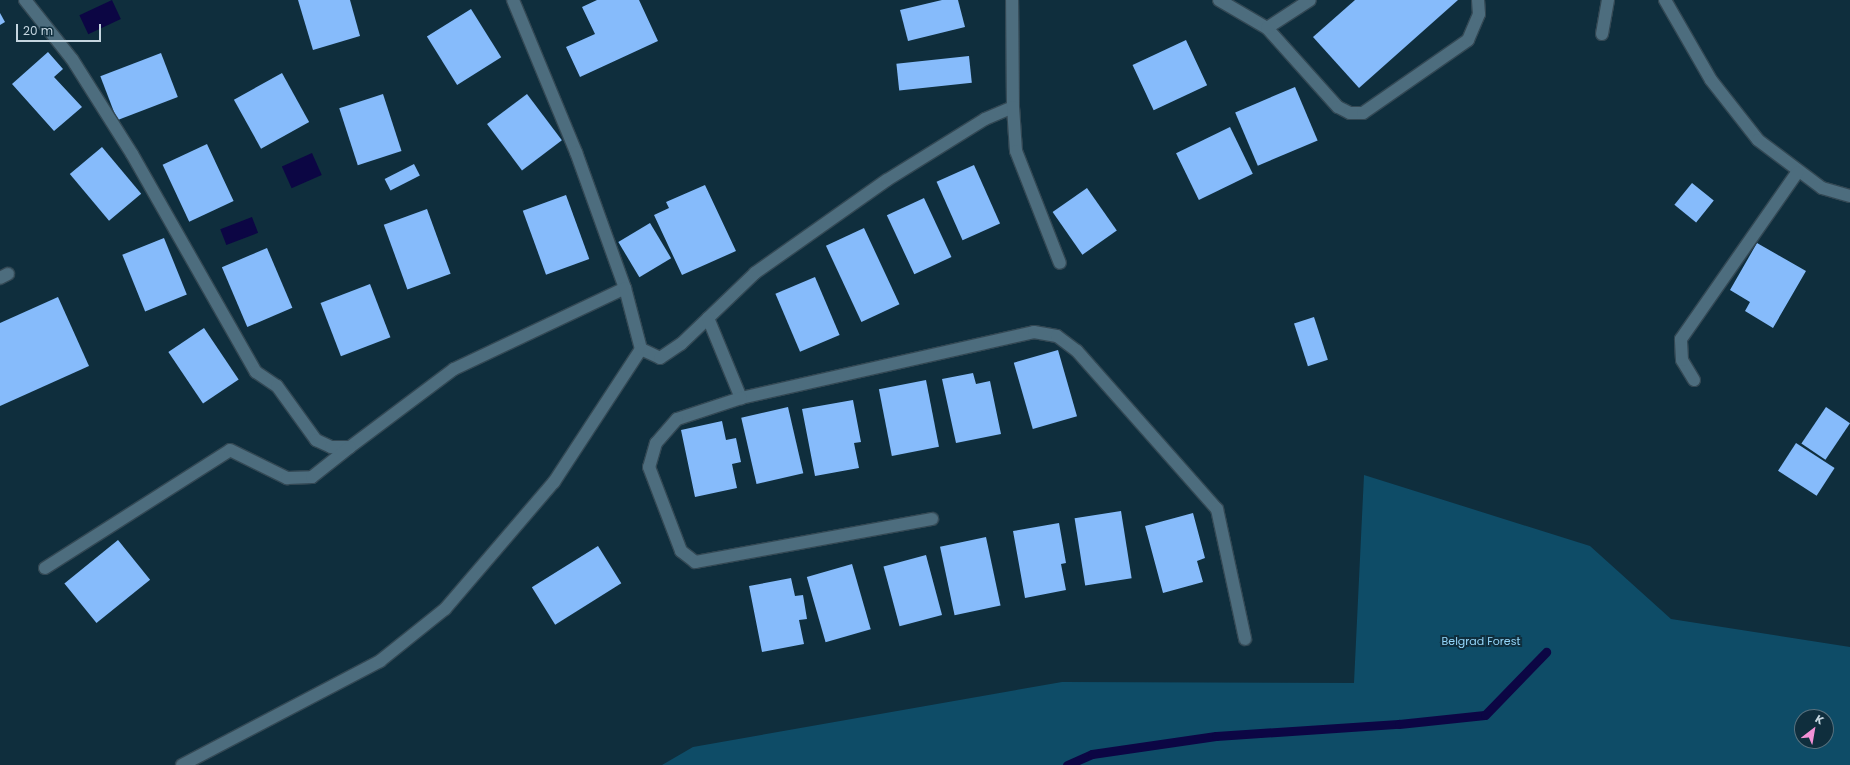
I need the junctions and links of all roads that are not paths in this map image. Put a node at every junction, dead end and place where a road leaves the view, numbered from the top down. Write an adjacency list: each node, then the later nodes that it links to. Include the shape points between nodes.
1 (25, 0): 20 (street, via 72,59 128,148 256,372 277,386 316,440 331,447)
2 (513, 0): 15 (street, via 576,152)
3 (1012, 0): 11 (street)
4 (1218, 0): 9 (street)
5 (1310, 0): 9 (street)
6 (1478, 0): 9 (street, via 1479,14 1468,40 1362,113 1350,113 1338,107)
7 (1608, 0): 10 (street)
8 (1665, 0): 12 (street, via 1710,80 1758,140)
9 (1267, 28)
10 (1602, 34)
11 (1013, 107): 14 (street, via 1016,152); 16 (street, via 985,119 887,180 755,273)
12 (1797, 173): 13 (street, via 1822,188); 18 (street, via 1681,339 1682,360)
13 (1850, 196)
14 (1060, 263)
15 (624, 288): 17 (street); 20 (street, via 454,369)
16 (708, 318): 17 (street, via 681,344 660,358); 19 (street)
17 (641, 349): 24 (street, via 554,482 445,609 380,661)
18 (1694, 380)
19 (741, 398): 21 (street, via 677,419 656,443 649,467 681,551 695,562); 23 (street, via 1034,332 1057,336 1077,350 1218,509)
20 (350, 447): 22 (street, via 312,477 287,478 230,450)
21 (932, 519)
22 (45, 568)
23 (1245, 639)
24 (182, 765)

